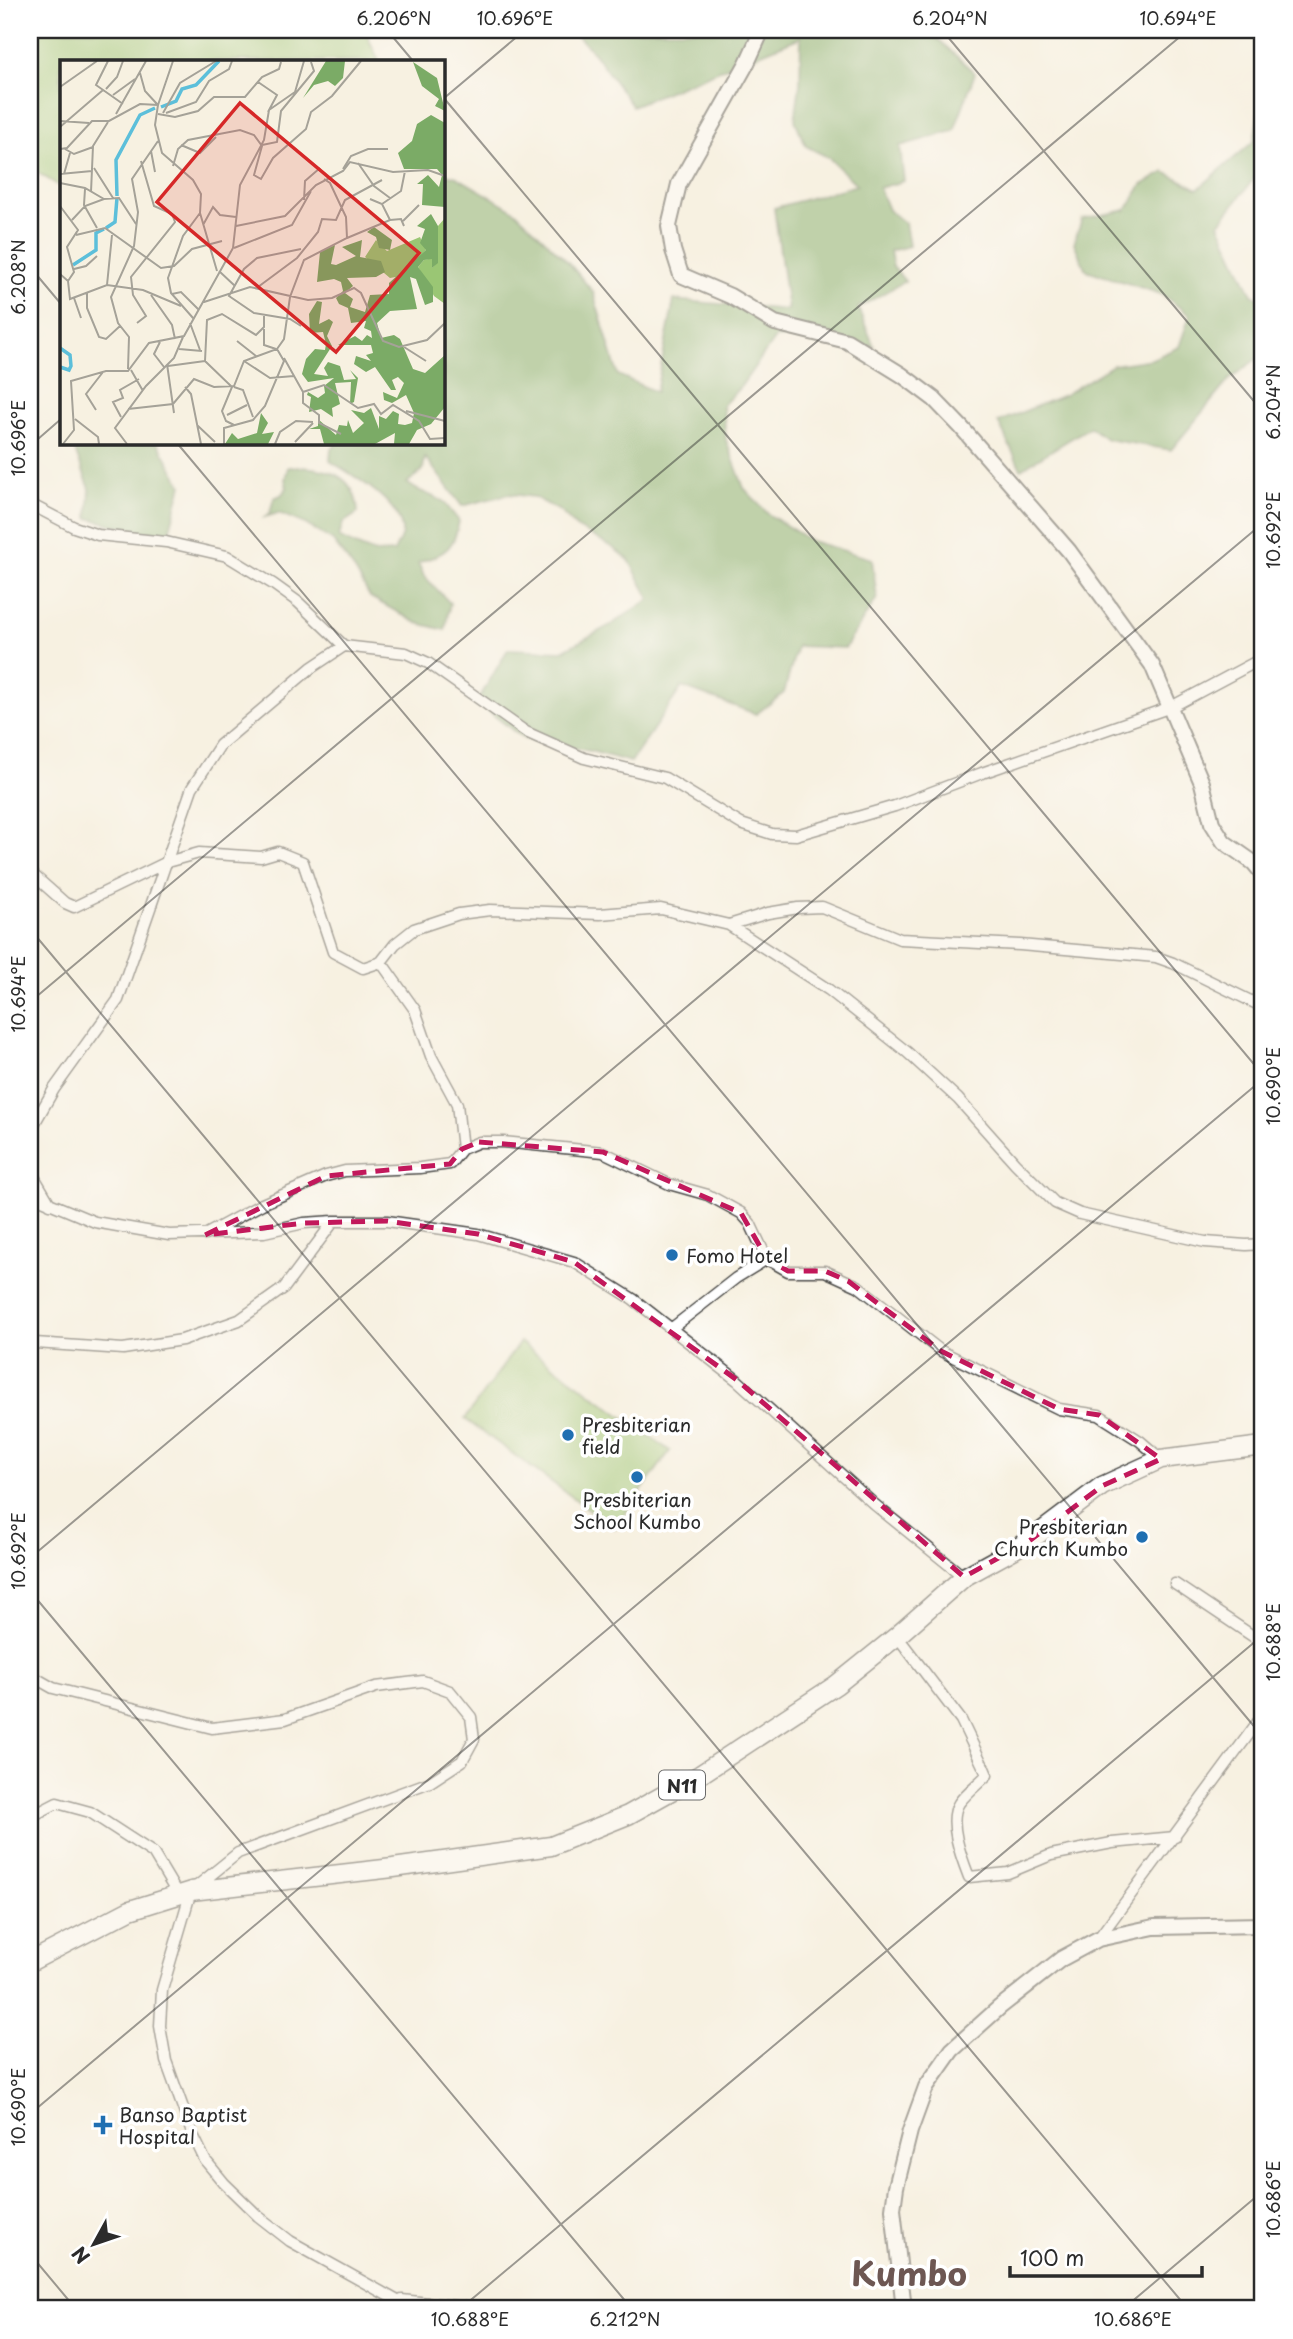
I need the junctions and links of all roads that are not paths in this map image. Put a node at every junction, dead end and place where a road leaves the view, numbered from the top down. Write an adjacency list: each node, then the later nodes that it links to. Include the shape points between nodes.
1 (762, 30): 5 (street, via 679,184 669,226 681,275 730,296 775,323 847,341 934,399 1069,551 1152,665)
2 (30, 504): 3 (street, via 98,535 166,542 227,556 298,602)
3 (344, 646): 5 (street, via 406,653 428,663 526,732 584,758 664,778 741,824 772,834 796,835 895,806); 6 (street, via 220,745 192,788)
4 (1263, 658): 5 (street)
5 (1171, 707): 8 (street, via 1202,783 1212,823 1224,842)
6 (167, 862): 7 (street, via 74,908); 10 (street, via 199,853 261,857 278,852 303,862 333,952 363,968); 12 (street, via 118,1000)
7 (30, 872)
8 (1263, 874)
9 (729, 925): 10 (street, via 661,909 600,914 490,910 458,914 414,929); 11 (street, via 768,913 822,907 900,939 1156,957); 19 (street, via 829,990 907,1052 958,1099 1055,1203 1080,1214 1205,1242)
10 (381, 962): 13 (street, via 415,1010 431,1056 457,1104)
11 (1263, 1007)
12 (30, 1131)
13 (462, 1149): 18 (street, via 450,1164 326,1175); 20 (street, via 480,1142 503,1142 603,1152 741,1213)
14 (30, 1170): 16 (street)
15 (30, 1195): 16 (street)
16 (50, 1205): 18 (street, via 95,1222 138,1231)
17 (334, 1221): 18 (street); 21 (street, via 387,1221 478,1234 574,1262); 22 (street, via 284,1288 239,1320 182,1340 123,1349)
18 (205, 1235)
19 (1263, 1244)
20 (767, 1259): 21 (street); 24 (street, via 788,1270 825,1271 858,1286 941,1350 1059,1409 1099,1415)
21 (672, 1328): 25 (street)
22 (30, 1340)
23 (1263, 1446): 24 (highway, N11)
24 (1161, 1459): 25 (highway, N11, via 1102,1486 1029,1541)
25 (964, 1577): 27 (highway, N11)
26 (1175, 1584): 28 (street)
27 (897, 1636): 32 (street, via 961,1720 985,1768 987,1776 958,1804 955,1820 958,1849 969,1877 1008,1872 1051,1855 1112,1843); 33 (highway, N11, via 836,1685 698,1776 628,1815 551,1846)
28 (1263, 1643)
29 (30, 1675): 33 (street, via 53,1688 212,1728 285,1719 376,1687 423,1681 450,1691 471,1717 474,1739 462,1761 430,1782 238,1853)
30 (1263, 1715): 32 (street)
31 (30, 1817): 33 (street, via 57,1803 90,1812 153,1853)
32 (1175, 1837): 35 (street)
33 (184, 1893): 36 (highway, N11, via 130,1910); 37 (street, via 162,1990 160,2026 166,2061 205,2160 232,2192 290,2241)
34 (1263, 1925): 35 (street, via 1154,1927)
35 (1098, 1939): 40 (street, via 1061,1959 1000,2007 952,2050 926,2087 894,2198)
36 (30, 1962)
37 (395, 2299): 38 (street); 39 (street)
38 (412, 2309)
39 (481, 2309)
40 (904, 2309)

